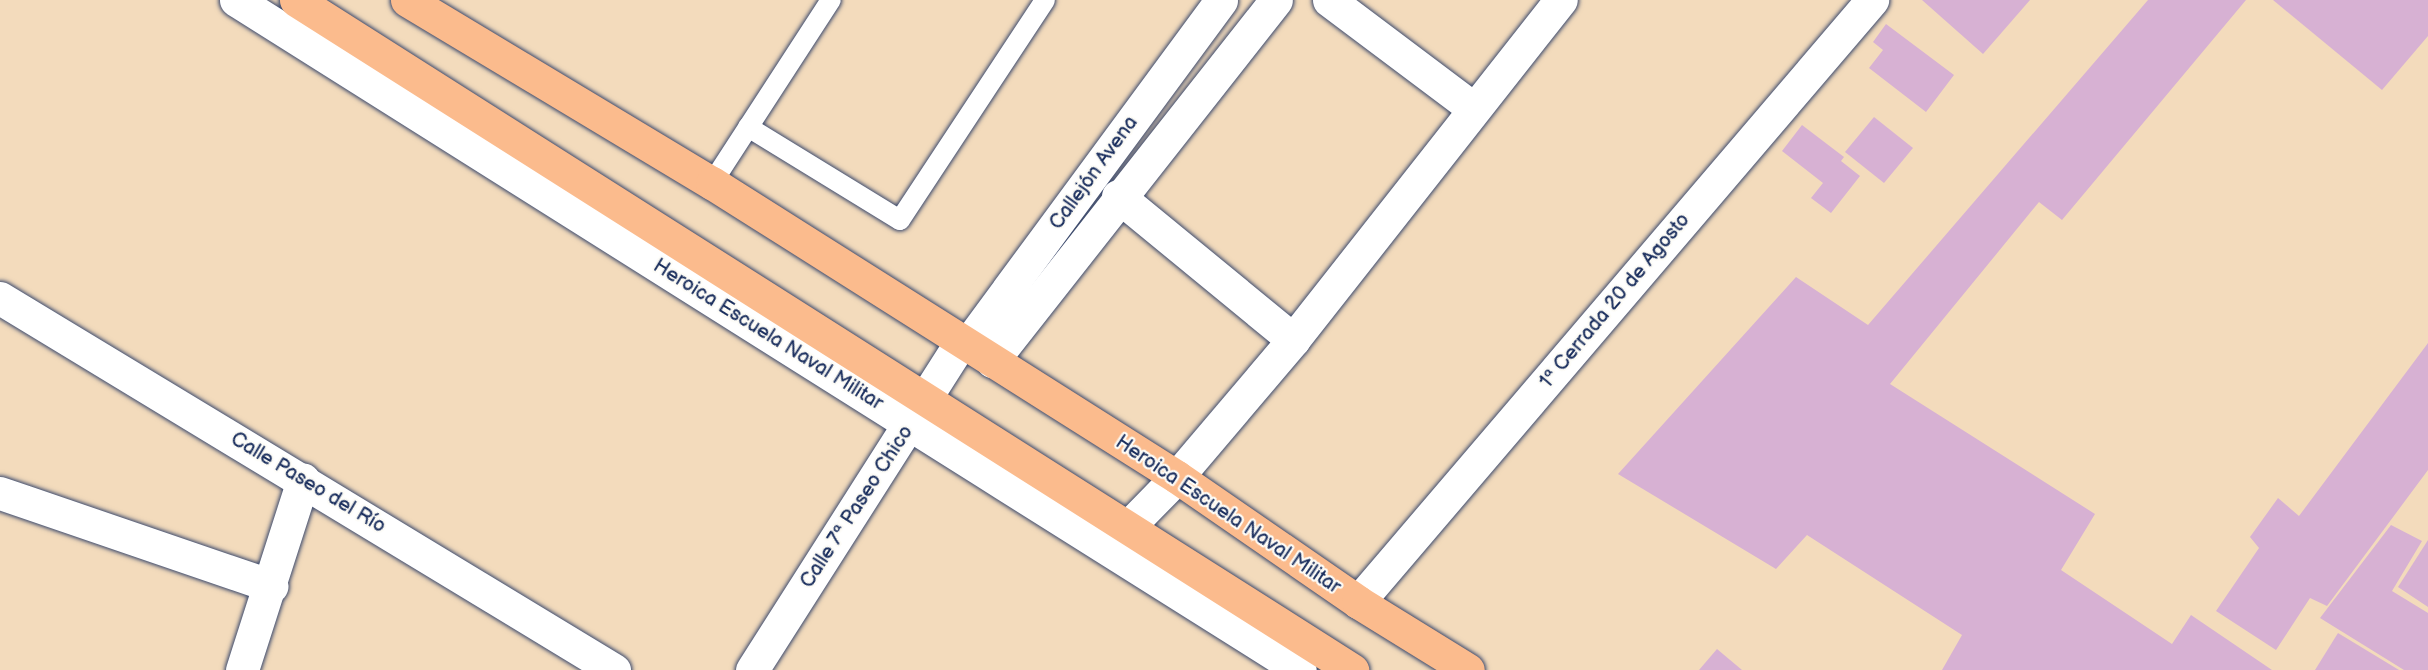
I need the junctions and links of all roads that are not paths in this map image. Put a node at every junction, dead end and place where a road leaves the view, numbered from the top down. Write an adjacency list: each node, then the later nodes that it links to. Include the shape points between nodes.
1 (236, 0): 18 (street, Heroica Escuela Naval Militar)
2 (296, 0): 18 (main road, Heroica Escuela Naval Militar)
3 (407, 0): 13 (main road, Heroica Escuela Naval Militar)
4 (831, 0): 12 (lane)
5 (1045, 0): 12 (lane, via 900,220)
6 (1221, 0): 17 (street, Callejón Avena)
7 (1276, 0): 14 (street)
8 (1329, 0): 11 (street)
9 (1561, 0): 11 (street)
10 (1872, 0): 24 (street, 1ª Cerrada 20 de Agosto)
11 (1473, 108): 16 (street)
12 (748, 127): 13 (lane)
13 (712, 183): 17 (main road, Heroica Escuela Naval Militar)
14 (1118, 196): 16 (street); 17 (street)
15 (0, 298): 20 (street, Calle Paseo del Río)
16 (1293, 340): 19 (street)
17 (973, 349): 18 (street, Calle 7ª Paseo Chico); 19 (main road, Heroica Escuela Naval Militar)
18 (918, 413): 22 (main road, Heroica Escuela Naval Militar); 27 (street, Calle 7ª Paseo Chico); 28 (street, Heroica Escuela Naval Militar)
19 (1177, 477): 22 (street); 24 (main road, Heroica Escuela Naval Militar)
20 (303, 480): 23 (street); 26 (street, Calle Paseo del Río)
21 (0, 493): 23 (street)
22 (1126, 529): 29 (main road, Heroica Escuela Naval Militar)
23 (271, 586): 25 (street)
24 (1358, 602): 30 (main road, Heroica Escuela Naval Militar)
25 (242, 670)
26 (614, 670)
27 (752, 670)
28 (1300, 670)
29 (1352, 670)
30 (1468, 670)

